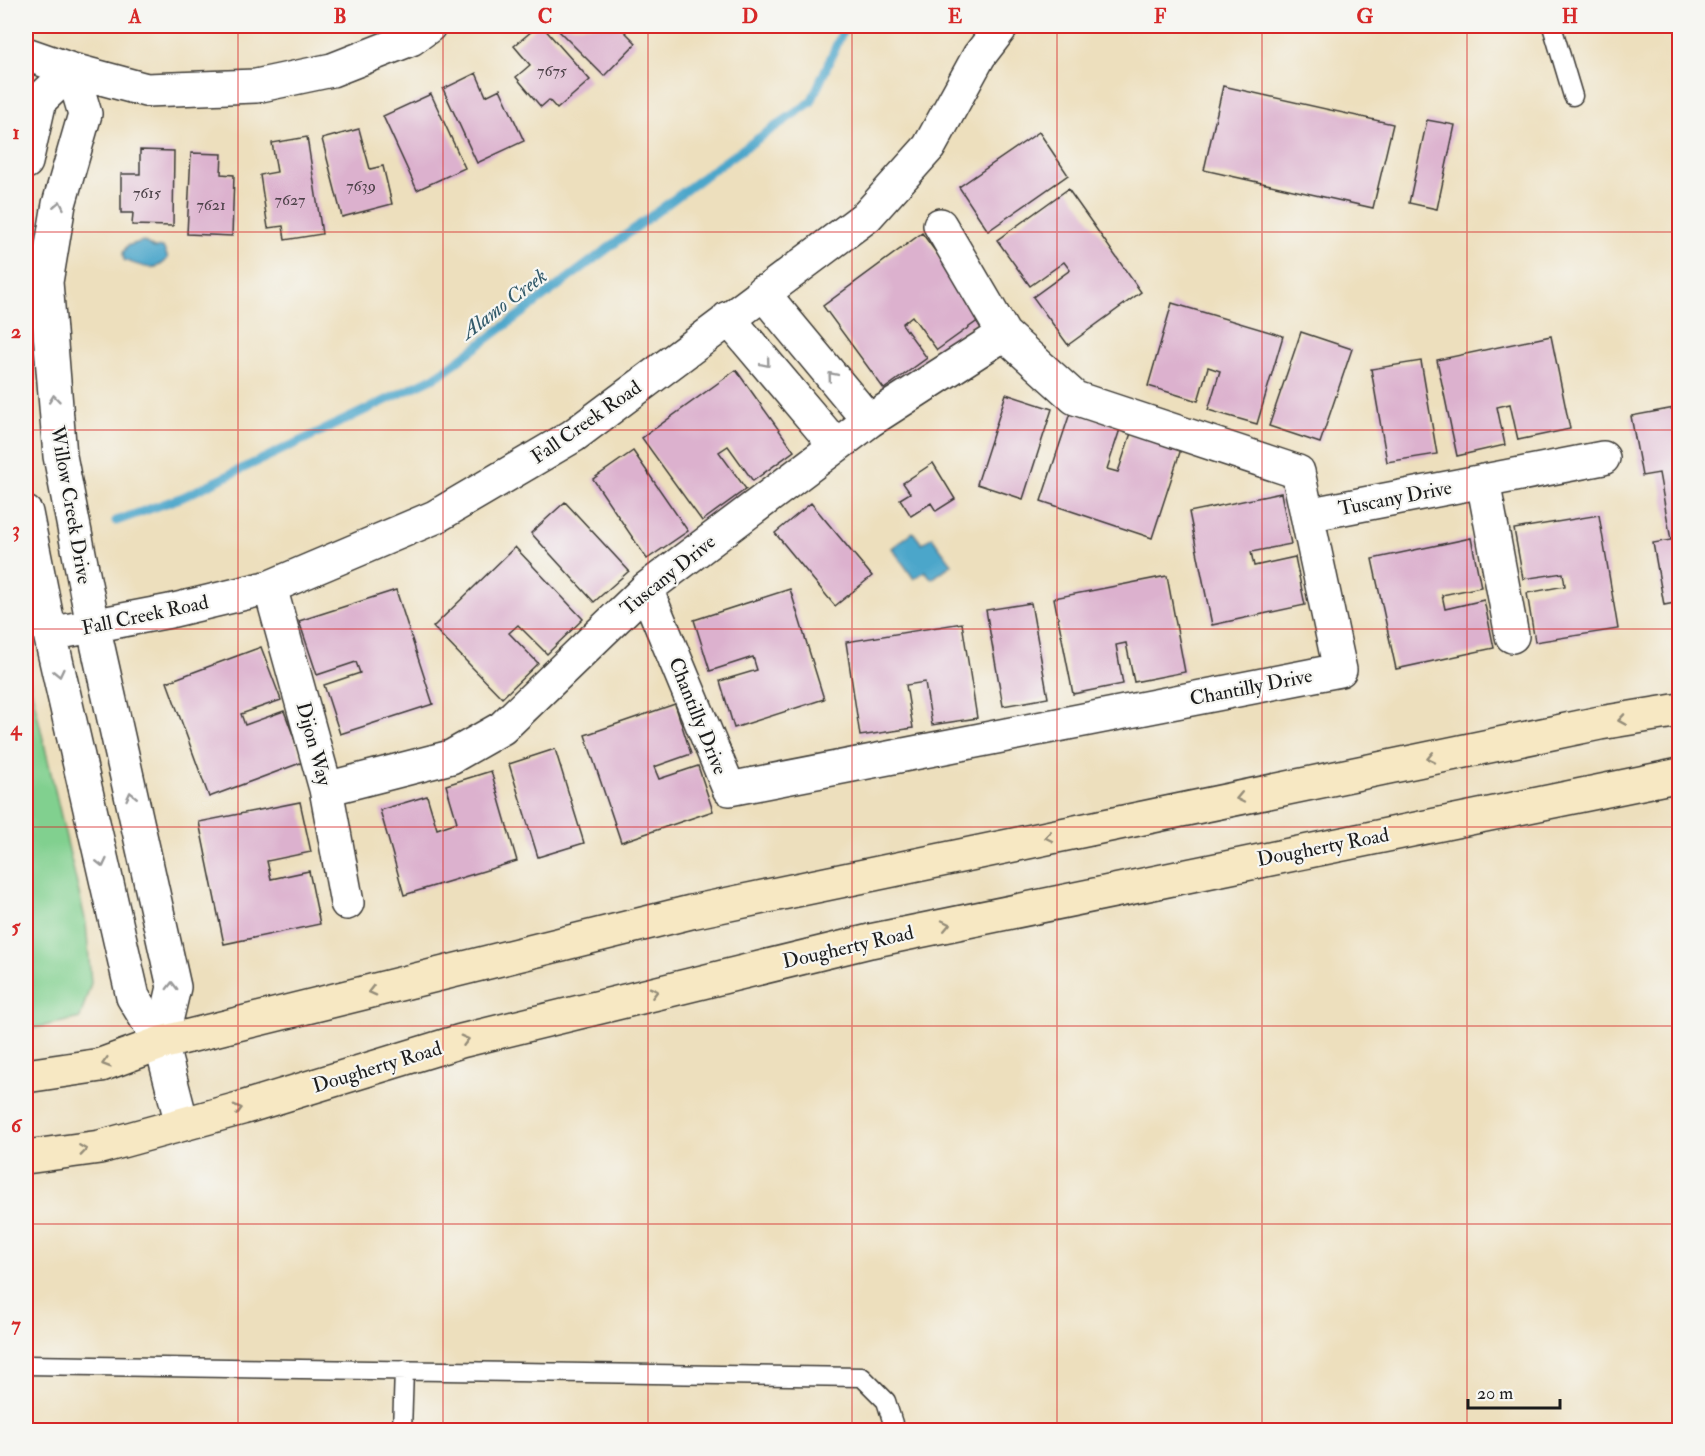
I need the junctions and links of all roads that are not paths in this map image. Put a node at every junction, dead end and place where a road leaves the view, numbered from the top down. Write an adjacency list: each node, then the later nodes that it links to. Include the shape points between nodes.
1 (429, 26): 5 (street, via 411,39 332,70 256,86 146,90)
2 (1002, 26): 9 (street, Fall Creek Road, via 979,56 929,147 867,216)
3 (1552, 26): 6 (lane)
4 (26, 54): 5 (street)
5 (72, 70): 7 (street, via 40,100); 20 (street, Willow Creek Drive, one-way to 5, via 60,456 46,282 59,204 85,114)
6 (1573, 96)
7 (26, 162)
8 (940, 225): 11 (street, Chantilly Drive)
9 (762, 292): 10 (street, Fall Creek Road); 12 (street, one-way to 9)
10 (728, 318): 13 (street, one-way to 13); 18 (street, Fall Creek Road, via 573,436 455,506)
11 (1004, 334): 12 (street, Tuscany Drive); 17 (street, Chantilly Drive, via 1075,398 1298,472)
12 (869, 421): 13 (street, Tuscany Drive)
13 (836, 446): 19 (street, Tuscany Drive)
14 (1603, 458): 15 (street, Tuscany Drive)
15 (1483, 481): 17 (street, Tuscany Drive); 22 (street)
16 (26, 513): 21 (street, Willow Creek Drive)
17 (1307, 515): 19 (street, Chantilly Drive, via 1340,670 729,789)
18 (270, 587): 20 (street, Fall Creek Road); 25 (street, Dijon Way)
19 (646, 589): 25 (street, Tuscany Drive, via 502,728 451,757)
20 (93, 625): 21 (street, Fall Creek Road); 27 (street, Willow Creek Drive, one-way to 20, via 174,987)
21 (50, 634): 27 (street, Willow Creek Drive, one-way to 27, via 133,997)
22 (1512, 636)
23 (1680, 710): 27 (main road, one-way to 27, via 1600,723 691,912)
24 (1680, 775): 29 (main road, Dougherty Road, one-way to 24, via 461,1041 835,949)
25 (326, 789): 26 (street, Dijon Way)
26 (347, 903)
27 (161, 1043): 28 (main road, one-way to 28, via 101,1065); 29 (street, Willow Creek Drive)
28 (26, 1076)
29 (182, 1124): 30 (main road, Dougherty Road, one-way to 29, via 100,1147)
30 (26, 1157)
31 (26, 1365): 32 (lane)
32 (404, 1370): 33 (lane); 34 (lane, via 862,1377 886,1401)
33 (402, 1431)
34 (895, 1431)

